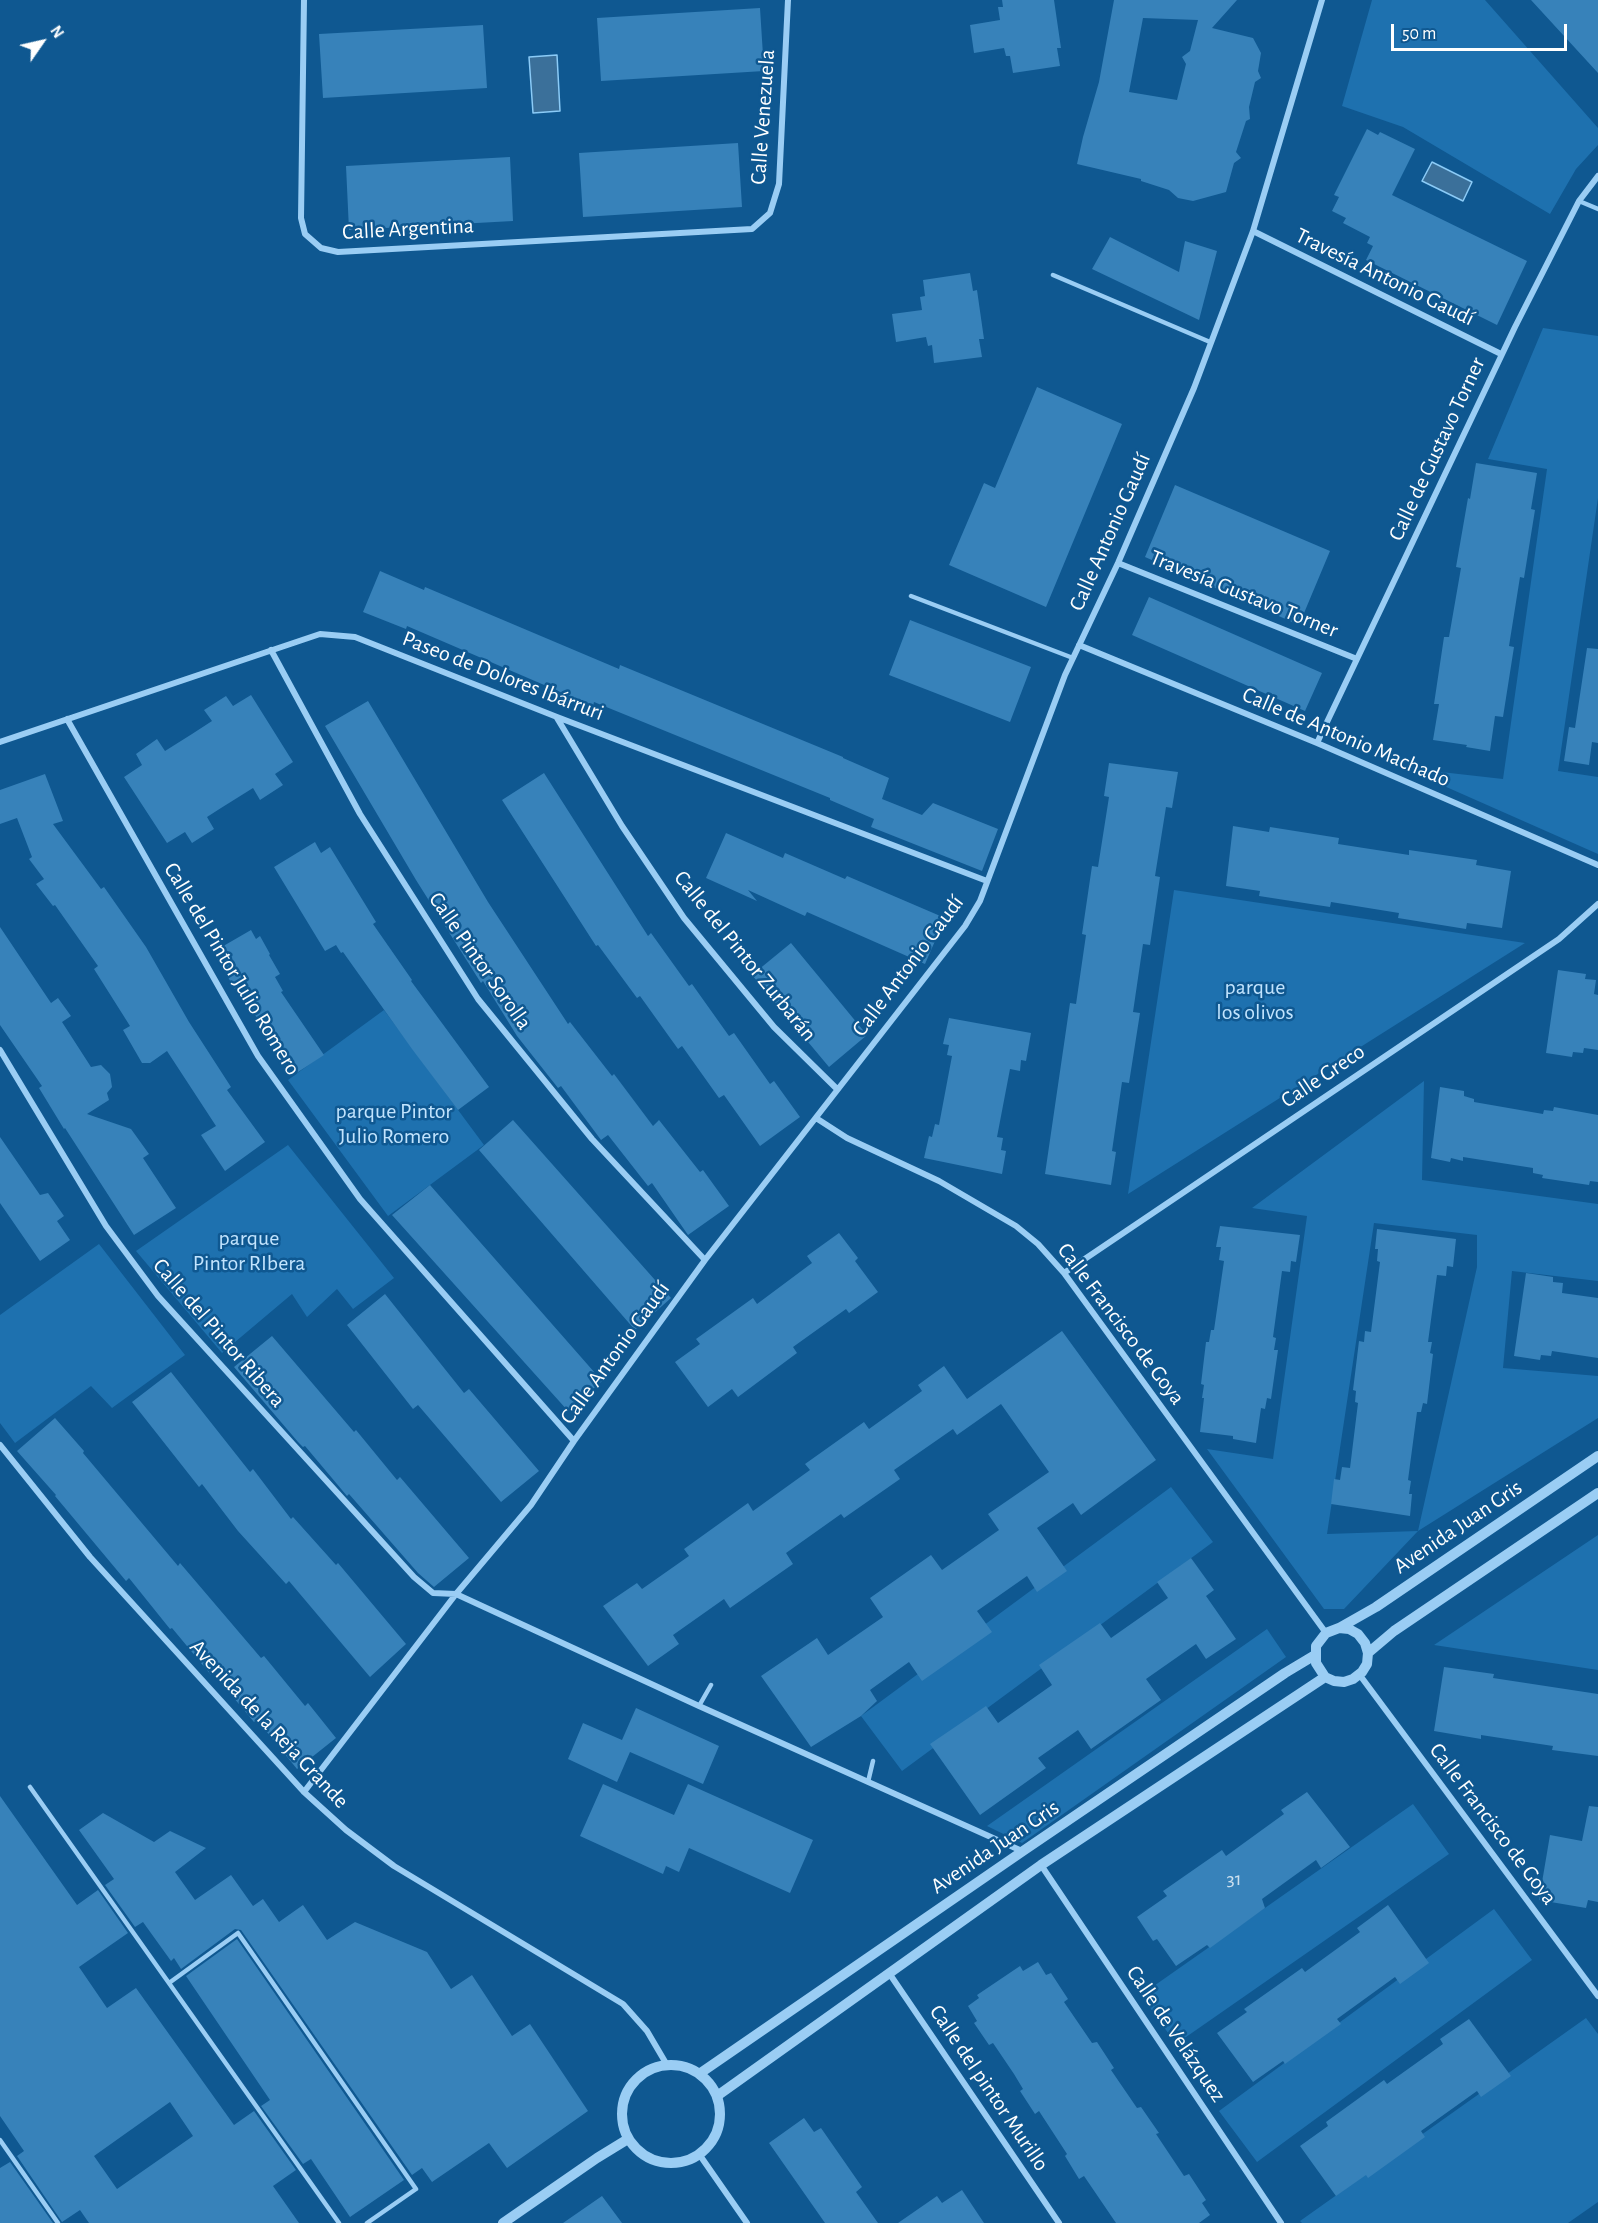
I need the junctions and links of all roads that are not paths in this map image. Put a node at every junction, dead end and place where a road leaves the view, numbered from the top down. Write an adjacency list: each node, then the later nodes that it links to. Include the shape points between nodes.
1 (303, 0): 7 (street, Calle Argentina, via 301,218 305,234 321,249 338,252)
2 (788, 0): 7 (street, Calle Venezuela, via 779,184 770,213)
3 (1322, 0): 8 (street, Calle Antonio Gaudí)
4 (1598, 176): 5 (street, Calle de Gustavo Torner)
5 (1579, 201): 6 (lane); 11 (street, Calle de Gustavo Torner)
6 (1598, 209)
7 (752, 229)
8 (1253, 231): 10 (street, Calle Antonio Gaudí); 11 (street, Travesía Antonio Gaudí)
9 (1053, 275): 10 (lane)
10 (1210, 342): 12 (street, Calle Antonio Gaudí)
11 (1502, 354): 17 (street, Calle de Gustavo Torner)
12 (1118, 563): 14 (street, Calle Antonio Gaudí); 17 (street, Travesía Gustavo Torner)
13 (911, 596): 16 (lane)
14 (1079, 645): 16 (street, Calle Antonio Gaudí); 21 (street, Calle de Antonio Machado)
15 (272, 650): 18 (street, Paseo de Dolores Ibárruri, via 320,634 355,637); 19 (street, Paseo de Dolores Ibárruri); 28 (street, Calle Pintor Sorolla, via 360,813 478,999 592,1139)
16 (1073, 658): 23 (street, Calle Antonio Gaudí)
17 (1357, 659): 21 (street, Calle de Gustavo Torner)
18 (557, 717): 23 (street, Paseo de Dolores Ibárruri); 26 (street, Calle del Pintor Zurbarán, via 684,918 774,1027)
19 (67, 719): 20 (street, Paseo de Dolores Ibárruri); 30 (street, Calle del Pintor Julio Romero, via 258,1056 360,1199)
20 (0, 742)
21 (1317, 743): 22 (street, Calle de Antonio Machado)
22 (1598, 865)
23 (987, 881): 26 (street, Calle Antonio Gaudí, via 965,926)
24 (1598, 904): 29 (street, Calle Greco, via 1559,939)
25 (0, 1050): 34 (street, Calle del Pintor Ribera, via 106,1226 158,1296 414,1577 434,1593)
26 (837, 1089): 27 (street, Calle Antonio Gaudí)
27 (816, 1118): 28 (street, Calle Antonio Gaudí); 29 (street, Calle Francisco de Goya, via 841,1135 939,1181 1016,1226)
28 (705, 1260): 30 (street, Calle Antonio Gaudí)
29 (1064, 1273): 36 (street, Calle Francisco de Goya)
30 (574, 1441): 34 (street, Calle Antonio Gaudí, via 531,1505)
31 (0, 1445): 46 (street, Avenida de la Reja Grande, via 90,1557)
32 (1598, 1456): 35 (street, Avenida Juan Gris)
33 (1598, 1493): 37 (street, via 1394,1631)
34 (456, 1594): 42 (street, Calle del Pintor Ribera); 46 (street, Calle Antonio Gaudí)
35 (1339, 1628): 36 (street, Avenida Juan Gris); 37 (street, via 1358,1634)
36 (1326, 1633): 38 (street)
37 (1368, 1653): 39 (street, via 1367,1664)
38 (1314, 1656): 40 (street); 47 (street, Avenida Juan Gris)
39 (1359, 1674): 40 (street, via 1344,1682); 51 (street, Calle Francisco de Goya)
40 (1325, 1677): 48 (street, Avenida Juan Gris)
41 (711, 1686): 42 (lane)
42 (699, 1706): 44 (street, Calle del Pintor Ribera)
43 (873, 1761): 44 (lane)
44 (868, 1782): 47 (street, Calle del Pintor Ribera)
45 (30, 1787): 50 (lane)
46 (304, 1792): 52 (street, Avenida de la Reja Grande, via 394,1866 623,2004 647,2031)
47 (1023, 1851): 53 (street, Avenida Juan Gris)
48 (1041, 1865): 49 (street, Avenida Juan Gris); 64 (street, Calle de Velázquez)
49 (889, 1973): 54 (street, Avenida Juan Gris); 63 (street, Calle del pintor Murillo)
50 (169, 1983): 59 (lane); 60 (lane, via 238,1933 416,2189)
51 (1598, 1996)
52 (667, 2064): 53 (street, via 682,2065); 55 (street, via 638,2076 630,2086 621,2116)
53 (699, 2074): 54 (street)
54 (717, 2096): 57 (street, via 719,2126)
55 (628, 2139): 57 (street, via 656,2161 681,2162); 61 (street)
56 (0, 2140): 58 (lane)
57 (699, 2154): 62 (street)
58 (58, 2223)
59 (339, 2223)
60 (367, 2223)
61 (503, 2223)
62 (747, 2223)
63 (1059, 2223)
64 (1281, 2223)

